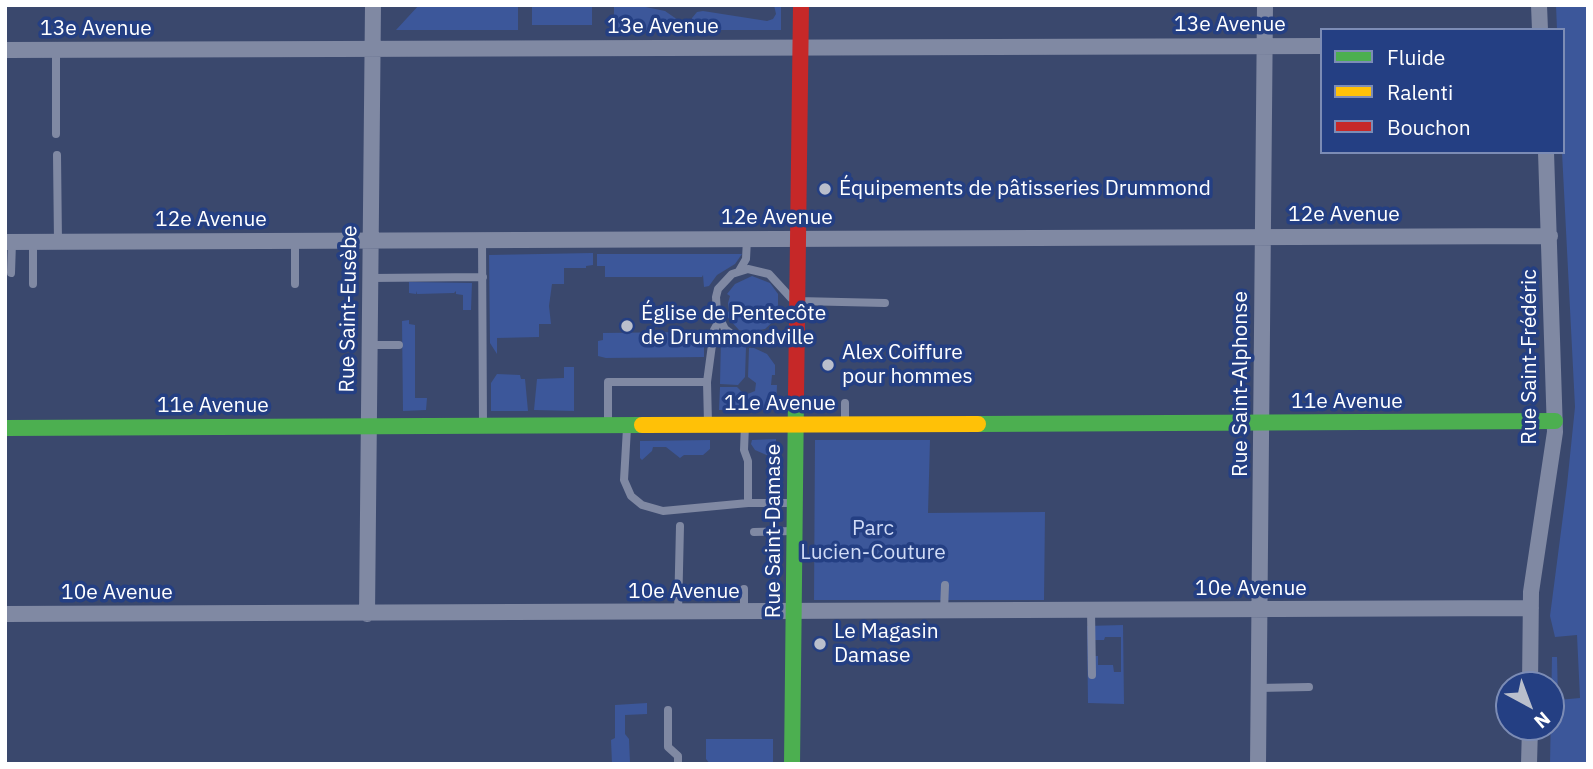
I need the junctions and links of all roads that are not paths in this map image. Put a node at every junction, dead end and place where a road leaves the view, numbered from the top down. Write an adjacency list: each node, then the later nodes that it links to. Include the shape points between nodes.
1 (373, 5): 11 (street, Rue Saint-Eusèbe)
2 (801, 5): 8 (street, Rue Saint-Damase)
3 (1265, 5): 7 (street, Rue Saint-Alphonse)
4 (1539, 5): 5 (street)
5 (1540, 28)
6 (1320, 46): 7 (street, 13e Avenue)
7 (1265, 47): 8 (street, 13e Avenue); 15 (street, Rue Saint-Alphonse)
8 (801, 48): 11 (street, 13e Avenue); 19 (street, Rue Saint-Damase)
9 (5, 50): 10 (street, 13e Avenue)
10 (56, 50): 11 (street, 13e Avenue); 12 (lane)
11 (373, 50): 21 (street, Rue Saint-Eusèbe)
12 (56, 135)
13 (1546, 154): 16 (street, Rue Saint-Frédéric)
14 (57, 155): 24 (lane)
15 (1262, 236): 16 (street, 12e Avenue); 19 (street, 12e Avenue); 40 (street, Rue Saint-Alphonse)
16 (1550, 236): 39 (street, Rue Saint-Frédéric)
17 (482, 239): 18 (street, 12e Avenue); 21 (street, 12e Avenue); 27 (lane)
18 (747, 239): 19 (street, 12e Avenue); 25 (lane, via 747,259)
19 (799, 239): 31 (street, Rue Saint-Damase)
20 (295, 241): 21 (street, 12e Avenue); 24 (street, 12e Avenue); 30 (lane)
21 (371, 241): 28 (street, Rue Saint-Eusèbe)
22 (8, 242): 23 (street, 12e Avenue); 26 (lane)
23 (33, 242): 24 (street, 12e Avenue); 29 (lane)
24 (58, 242)
25 (739, 271): 31 (lane, via 769,274); 33 (lane, via 718,289)
26 (12, 273)
27 (482, 277): 28 (lane); 41 (lane)
28 (371, 278): 35 (street, Rue Saint-Eusèbe)
29 (33, 284)
30 (295, 284)
31 (798, 300): 32 (lane); 34 (street, Rue Saint-Damase)
32 (885, 303)
33 (719, 321): 34 (lane, via 733,335 754,341 774,340); 37 (lane)
34 (797, 329): 46 (street, Rue Saint-Damase)
35 (369, 345): 36 (lane); 48 (street, Rue Saint-Eusèbe)
36 (399, 345)
37 (707, 382): 42 (lane, via 608,383); 44 (lane)
38 (845, 403): 47 (lane)
39 (1555, 421): 40 (street, 11e Avenue); 57 (street, Rue Saint-Frédéric)
40 (1262, 423): 47 (street, 11e Avenue); 59 (street, Rue Saint-Alphonse)
41 (483, 425): 42 (street, 11e Avenue); 48 (street, 11e Avenue)
42 (608, 425): 43 (street, 11e Avenue)
43 (626, 425): 44 (street, 11e Avenue); 50 (lane, via 624,480 631,496 642,505 663,511)
44 (708, 425): 45 (street, 11e Avenue)
45 (745, 425): 46 (street, 11e Avenue); 50 (lane)
46 (796, 425): 47 (street, 11e Avenue); 51 (street, Rue Saint-Damase)
47 (845, 425)
48 (367, 427): 49 (street, 11e Avenue); 65 (street, Rue Saint-Eusèbe)
49 (5, 428)
50 (748, 503): 51 (lane)
51 (796, 503): 53 (street, Rue Saint-Damase)
52 (680, 526): 63 (lane)
53 (796, 531): 54 (lane); 62 (street, Rue Saint-Damase)
54 (754, 532)
55 (945, 585): 60 (lane)
56 (744, 589): 61 (lane)
57 (1531, 608): 59 (street, 10e Avenue); 66 (street, Rue Saint-Frédéric)
58 (1091, 610): 59 (street, 10e Avenue); 60 (street, 10e Avenue); 67 (lane)
59 (1260, 610): 69 (street, Rue Saint-Alphonse)
60 (944, 611): 62 (street, 10e Avenue)
61 (744, 612): 62 (street, 10e Avenue); 63 (street, 10e Avenue)
62 (795, 612): 73 (street, Rue Saint-Damase)
63 (677, 613): 65 (street, 10e Avenue)
64 (5, 614): 65 (street, 10e Avenue)
65 (366, 614)
66 (1530, 671)
67 (1092, 675)
68 (1309, 687): 69 (lane)
69 (1259, 688): 74 (street, Rue Saint-Alphonse)
70 (668, 710): 72 (lane, via 668,747 678,756)
71 (1530, 741): 75 (street)
72 (678, 764)
73 (792, 764)
74 (1258, 764)
75 (1529, 764)

